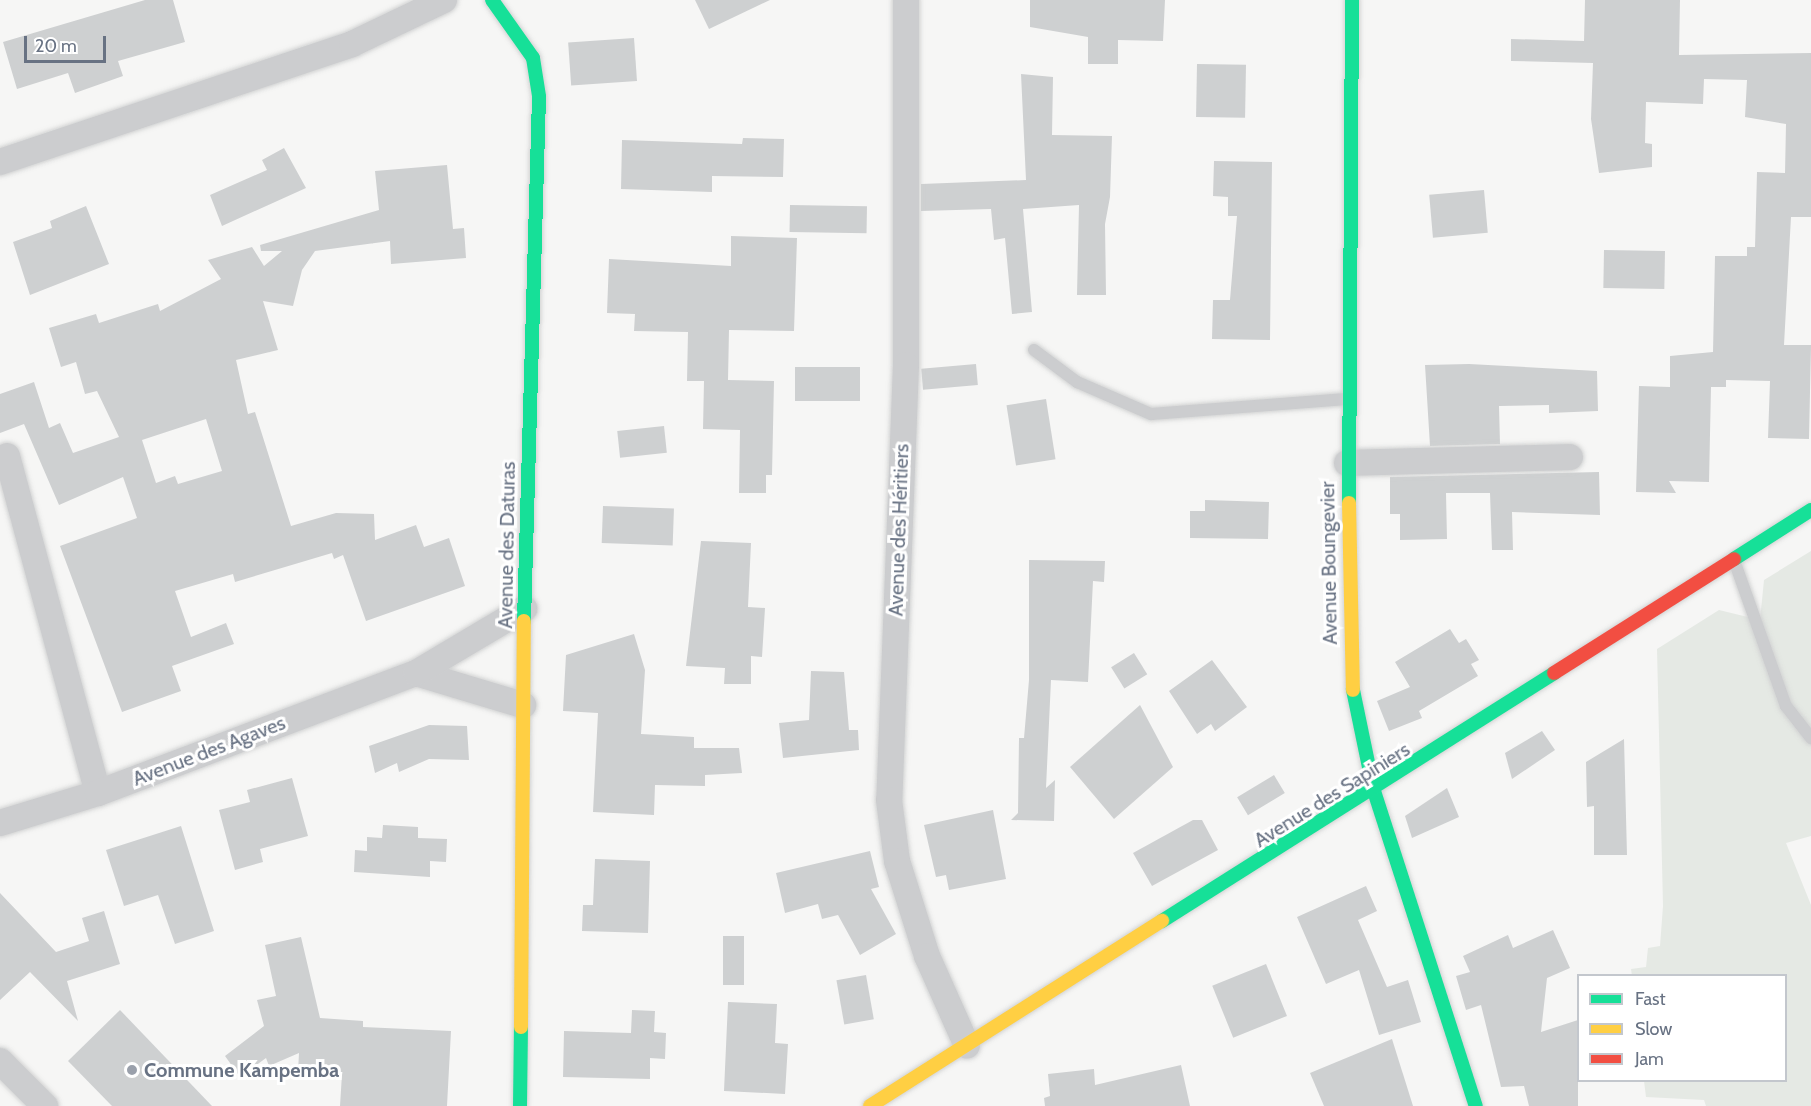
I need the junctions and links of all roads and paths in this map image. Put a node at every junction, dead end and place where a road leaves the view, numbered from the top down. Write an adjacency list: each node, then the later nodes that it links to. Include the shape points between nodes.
1 (444, 0): 5 (street, via 352,44)
2 (492, 0): 13 (street, Avenue des Daturas, via 533,58 539,97)
3 (906, 0): 20 (street, Avenue des Héritiers, via 906,364 889,800 900,872 927,956)
4 (1352, 0): 7 (street, Avenue Boungevier)
5 (0, 162)
6 (1034, 350): 7 (lane, via 1077,382 1151,414)
7 (1347, 399): 10 (street, Avenue Boungevier)
8 (7, 456): 18 (street)
9 (1570, 457): 10 (street)
10 (1347, 463): 17 (street, Avenue Boungevier, via 1349,671)
11 (1811, 510): 12 (street, Avenue des Sapiniers)
12 (1735, 563): 16 (lane, via 1760,620 1786,706); 17 (street, Avenue des Sapiniers)
13 (524, 609): 14 (street, Avenue des Agaves); 15 (street, Avenue des Daturas)
14 (416, 673): 15 (street); 18 (street, Avenue des Agaves)
15 (523, 705): 24 (street, Avenue des Daturas)
16 (1811, 738)
17 (1374, 791): 20 (street, Avenue des Sapiniers); 25 (street, Avenue Boungevier)
18 (98, 793): 19 (street, Avenue des Agaves)
19 (0, 823)
20 (967, 1046): 22 (street, Avenue des Sapiniers)
21 (0, 1061): 23 (street)
22 (879, 1103)
23 (45, 1106)
24 (520, 1106)
25 (1476, 1106)

